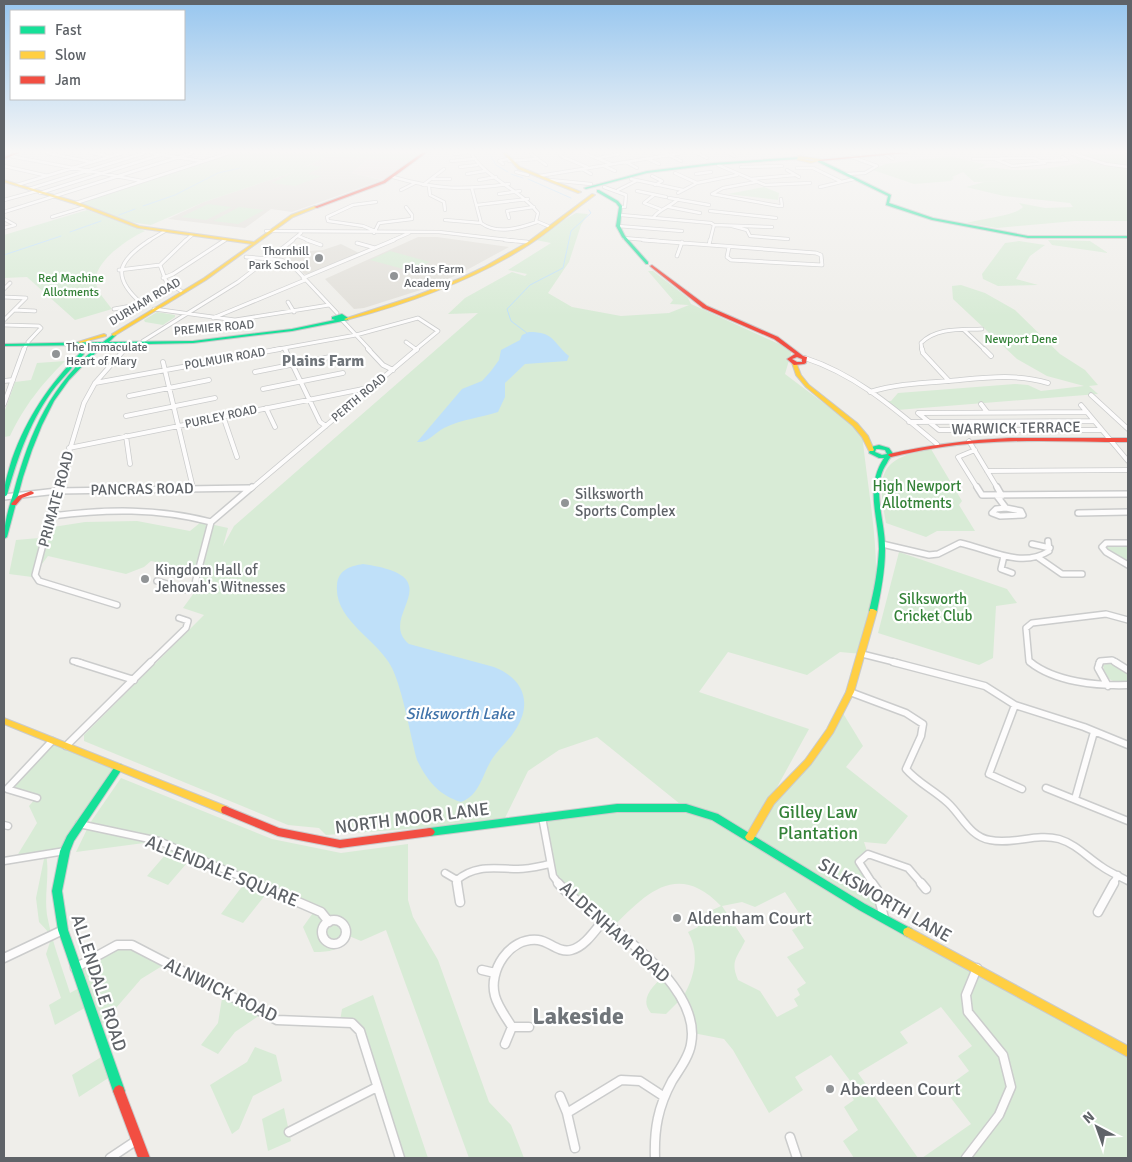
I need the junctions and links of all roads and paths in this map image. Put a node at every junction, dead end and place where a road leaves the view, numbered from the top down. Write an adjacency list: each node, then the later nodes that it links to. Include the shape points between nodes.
1 (20, 207): 17 (street)
2 (85, 207): 20 (street); 34 (main road, via 128,224)
3 (308, 207): 35 (main road, DURHAM ROAD)
4 (348, 207): 37 (street, via 327,216 332,222 363,226)
5 (406, 207): 37 (street, via 412,219 387,221 379,224)
6 (477, 207): 27 (street)
7 (532, 207): 21 (street, via 510,210 507,212)
8 (534, 207): 26 (street, via 538,213)
9 (572, 207): 28 (main road, PREMIER ROAD)
10 (573, 207): 46 (main road, PREMIER ROAD, via 551,228)
11 (621, 207): 19 (main road)
12 (666, 207): 15 (street)
13 (669, 207): 18 (street)
14 (896, 207): 42 (main road, via 956,224 1033,238)
15 (660, 208): 22 (street)
16 (710, 211): 23 (street)
17 (4, 212)
18 (700, 213)
19 (621, 215): 22 (street); 30 (main road)
20 (52, 217)
21 (509, 218)
22 (653, 218): 29 (street)
23 (776, 218)
24 (4, 219): 33 (street, via 15,225)
25 (445, 220): 27 (street)
26 (537, 222): 27 (street, via 514,230); 28 (street)
27 (481, 223)
28 (548, 224): 46 (main road, PREMIER ROAD)
29 (714, 225): 31 (street); 51 (street)
30 (618, 226): 36 (street); 43 (main road)
31 (732, 226): 32 (street); 44 (street, via 747,230 750,236)
32 (772, 227)
33 (4, 228)
34 (165, 231): 40 (main road); 58 (street, via 139,248)
35 (268, 231): 39 (street); 48 (main road, DURHAM ROAD)
36 (682, 231)
37 (374, 232): 38 (street); 39 (street)
38 (411, 232): 46 (street); 53 (street)
39 (302, 233): 41 (street)
40 (192, 235): 45 (main road); 57 (street, via 172,250)
41 (298, 236): 50 (street); 56 (street)
42 (1128, 237)
43 (624, 238): 47 (street); 90 (main road, via 649,265 706,307 776,338)
44 (788, 239)
45 (225, 240): 48 (main road); 59 (street)
46 (525, 242): 73 (main road, PREMIER ROAD, via 480,272 450,286 412,301)
47 (682, 242): 51 (street); 54 (street)
48 (254, 243): 63 (main road, DURHAM ROAD); 68 (main road, DURHAM ROAD, via 205,279)
49 (357, 243): 53 (street)
50 (321, 244)
51 (709, 245): 52 (street)
52 (729, 246): 52 (street, via 816,253 821,255 822,265 731,260 727,257)
53 (375, 248): 60 (street)
54 (677, 256)
55 (246, 257): 56 (street)
56 (269, 259): 60 (street, via 287,262); 72 (street)
57 (160, 265): 58 (street); 59 (street)
58 (119, 270): 67 (street, via 122,286 142,304)
59 (162, 278): 63 (street)
60 (304, 279): 66 (street); 74 (street)
61 (10, 283): 62 (street)
62 (4, 288)
63 (181, 291): 68 (main road, DURHAM ROAD)
64 (4, 297): 69 (street, via 26,298)
65 (288, 302): 71 (street)
66 (329, 305): 71 (street); 73 (street)
67 (114, 309)
68 (151, 309): 72 (street); 82 (main road, DURHAM ROAD)
69 (14, 310): 70 (street); 75 (street)
70 (35, 311)
71 (294, 312): 74 (street, via 235,320)
72 (185, 314): 74 (street); 80 (street)
73 (340, 318): 79 (street); 80 (main road, PREMIER ROAD, via 253,332); 82 (main road, PREMIER ROAD, via 308,328 224,339)
74 (212, 319)
75 (4, 320)
76 (4, 326): 84 (street, via 39,326 41,328)
77 (982, 329): 78 (street)
78 (964, 330): 88 (street); 99 (street, via 933,334 922,344 923,353)
79 (356, 335): 85 (street, POLMUIR ROAD); 87 (street, PERTH ROAD, via 422,318 438,333); 94 (street, via 383,365)
80 (143, 341): 82 (main road, PREMIER ROAD)
81 (406, 342): 87 (street)
82 (97, 343): 84 (main road); 144 (main road, DURHAM ROAD, via 54,381 35,408); 148 (main road, DURHAM ROAD, via 62,383 48,405 26,456)
83 (4, 344): 84 (main road)
84 (27, 344): 97 (street)
85 (285, 348): 92 (street); 93 (street, POLMUIR ROAD)
86 (125, 349): 103 (street, PRIMATE ROAD)
87 (417, 350): 94 (street, PERTH ROAD)
88 (991, 356)
89 (330, 357): 92 (street)
90 (798, 360): 107 (street, via 820,363); 130 (main road, via 796,373 802,381 836,406)
91 (163, 362): 93 (street)
92 (292, 364): 95 (street); 101 (street)
93 (165, 370): 103 (street, POLMUIR ROAD); 105 (street)
94 (393, 370): 104 (street, PERTH ROAD)
95 (255, 372)
96 (343, 373): 101 (street)
97 (13, 380): 100 (street); 112 (street)
98 (209, 380): 105 (street)
99 (949, 380): 102 (street, via 1015,376); 107 (street, via 885,386)
100 (4, 381)
101 (300, 381): 106 (street); 111 (street)
102 (1046, 381)
103 (95, 383): 135 (street, PRIMATE ROAD, via 84,403)
104 (373, 387): 111 (street, PURLEY ROAD); 125 (street, PERTH ROAD)
105 (170, 388): 109 (street); 114 (street)
106 (263, 389)
107 (870, 392): 122 (street)
108 (1091, 395): 127 (street)
109 (128, 396)
110 (215, 398): 114 (street)
111 (308, 399): 116 (street, PURLEY ROAD); 125 (street, via 320,422)
112 (4, 404)
113 (981, 404): 117 (street)
114 (174, 406): 119 (street); 124 (street)
115 (1081, 406): 118 (street)
116 (266, 408): 120 (street, PURLEY ROAD); 126 (street)
117 (987, 412): 118 (street); 123 (street, via 918,413)
118 (1087, 412): 121 (street)
119 (126, 416)
120 (223, 416): 124 (street, PURLEY ROAD); 140 (street)
121 (1094, 421): 123 (street); 128 (street)
122 (909, 422): 123 (street); 134 (street)
123 (929, 422): 128 (street, via 939,430)
124 (180, 426): 129 (street, PURLEY ROAD); 150 (street)
125 (326, 426): 151 (street, PERTH ROAD)
126 (275, 427)
127 (1128, 429)
128 (1101, 430): 132 (street)
129 (126, 436): 135 (street, PURLEY ROAD); 142 (street)
130 (868, 439): 136 (main road); 138 (main road)
131 (969, 440): 132 (main road, WARWICK TERRACE); 134 (main road, WARWICK TERRACE); 137 (street)
132 (1110, 440): 133 (main road, WARWICK TERRACE); 141 (street)
133 (1128, 440)
134 (937, 444): 138 (main road, WARWICK TERRACE)
135 (69, 448): 152 (street, PRIMATE ROAD)
136 (871, 450): 138 (main road); 139 (main road)
137 (975, 450): 146 (street); 157 (street, via 958,457 982,495)
138 (887, 452): 139 (main road); 143 (main road)
139 (876, 456): 143 (main road)
140 (236, 457)
141 (1128, 460)
142 (130, 464)
143 (880, 466): 167 (main road, via 876,487)
144 (12, 468): 147 (main road); 149 (main road, DURHAM ROAD)
145 (1128, 470): 146 (street)
146 (988, 471): 157 (street)
147 (4, 474)
148 (20, 480): 149 (street); 155 (main road, DURHAM ROAD)
149 (6, 482): 156 (main road, DURHAM ROAD)
150 (193, 488): 151 (street, PANCRAS ROAD); 152 (street, PANCRAS ROAD)
151 (250, 488): 163 (street, PERTH ROAD)
152 (57, 491): 153 (street, PANCRAS ROAD); 162 (street, PRIMATE ROAD)
153 (31, 493): 155 (street, PANCRAS ROAD); 158 (main road, via 20,497)
154 (1128, 494): 157 (street)
155 (16, 495): 156 (street, PANCRAS ROAD); 158 (main road, DURHAM ROAD)
156 (4, 496)
157 (1000, 496): 159 (street)
158 (14, 504): 164 (main road, DURHAM ROAD)
159 (1006, 508): 159 (street, via 992,513 1023,515 1021,511)
160 (1128, 512): 161 (street)
161 (1078, 513)
162 (52, 516): 163 (street, via 104,508 142,508); 176 (street, PRIMATE ROAD, via 35,575 37,580)
163 (211, 522): 175 (street, via 194,587 187,590)
164 (4, 537)
165 (1048, 541): 169 (street)
166 (1128, 543): 172 (street, via 1106,543 1102,547)
167 (882, 544): 170 (street, via 929,555 960,543); 179 (main road, via 874,609)
168 (1032, 544): 169 (street)
169 (1050, 548): 171 (street)
170 (1004, 556): 171 (street); 173 (street, via 1001,569)
171 (1039, 558): 174 (street, via 1062,574)
172 (1128, 564)
173 (1012, 573)
174 (1082, 574)
175 (157, 580)
176 (117, 605)
177 (179, 618): 182 (street, via 188,621 186,628)
178 (1128, 620): 183 (street, via 1106,614 1032,623 1026,628 1030,661 1037,668)
179 (862, 654): 185 (main road); 186 (street, via 985,686)
180 (72, 661): 182 (street)
181 (1128, 670): 183 (street, via 1112,660 1100,661 1098,668)
182 (134, 680): 191 (street)
183 (1108, 686): 184 (street)
184 (1128, 686)
185 (850, 692): 200 (main road, via 830,731 808,762 771,801); 205 (street, via 907,712 923,724 924,732 907,760 906,769 914,780 948,803 976,834 987,840 1041,836 1067,842)
186 (1015, 705): 188 (street); 194 (street, via 989,774)
187 (4, 721): 189 (main road, NORTH MOOR LANE)
188 (1094, 732): 190 (street); 196 (street)
189 (52, 741): 191 (main road, NORTH MOOR LANE); 195 (street, via 7,789)
190 (1128, 745)
191 (66, 746): 192 (main road, NORTH MOOR LANE)
192 (119, 767): 197 (main road, NORTH MOOR LANE, via 278,832 325,843 349,843); 199 (main road, ALLENDALE ROAD)
193 (1046, 788): 196 (street)
194 (1022, 789)
195 (37, 798)
196 (1075, 799): 198 (street)
197 (542, 817): 200 (main road, NORTH MOOR LANE, via 617,808 686,808 715,817); 203 (street, ALDENHAM ROAD)
198 (1128, 821)
199 (79, 824): 201 (main road, ALLENDALE ROAD); 212 (street, ALLENDALE SQUARE, via 159,841 321,912)
200 (750, 837): 211 (main road, SILKSWORTH LANE)
201 (65, 851): 202 (street); 214 (main road, ALLENDALE ROAD, via 57,891)
202 (4, 861)
203 (550, 864): 206 (street, via 522,869 480,866); 213 (street, ALDENHAM ROAD, via 563,889)
204 (445, 873): 206 (street)
205 (1118, 875): 207 (street); 210 (street)
206 (457, 880): 209 (street)
207 (1128, 881)
208 (926, 889): 211 (street, via 908,868 868,854 860,862 877,890)
209 (460, 902)
210 (1098, 912)
211 (884, 919): 217 (main road, SILKSWORTH LANE)
212 (329, 922)
213 (602, 922): 219 (street, via 572,950 537,940 522,942 507,952); 226 (street, ALDENHAM ROAD, via 665,974 690,1012 694,1032 691,1044 680,1070)
214 (63, 930): 215 (street); 216 (main road, ALLENDALE ROAD)
215 (4, 958)
216 (75, 968): 224 (street, ALNWICK ROAD, via 117,945 132,945 277,1020 352,1023 360,1031); 230 (main road, ALLENDALE ROAD)
217 (977, 968): 223 (main road, SILKSWORTH LANE); 237 (street, via 966,995 968,1012 1003,1055 1011,1087 999,1115)
218 (482, 970): 219 (street)
219 (495, 973): 220 (street, via 496,997)
220 (512, 1027): 221 (street); 222 (street)
221 (529, 1027)
222 (505, 1044)
223 (1128, 1052)
224 (377, 1087): 228 (street); 234 (street, ALNWICK ROAD)
225 (560, 1096): 227 (street)
226 (663, 1096): 227 (street, via 640,1081 621,1080); 235 (street, via 656,1121)
227 (568, 1113): 231 (street)
228 (289, 1132)
229 (790, 1137): 236 (street)
230 (137, 1140): 232 (street); 233 (main road, ALLENDALE ROAD)
231 (575, 1148)
232 (110, 1158)
233 (144, 1158)
234 (400, 1158)
235 (655, 1158)
236 (797, 1158)
237 (966, 1158)

